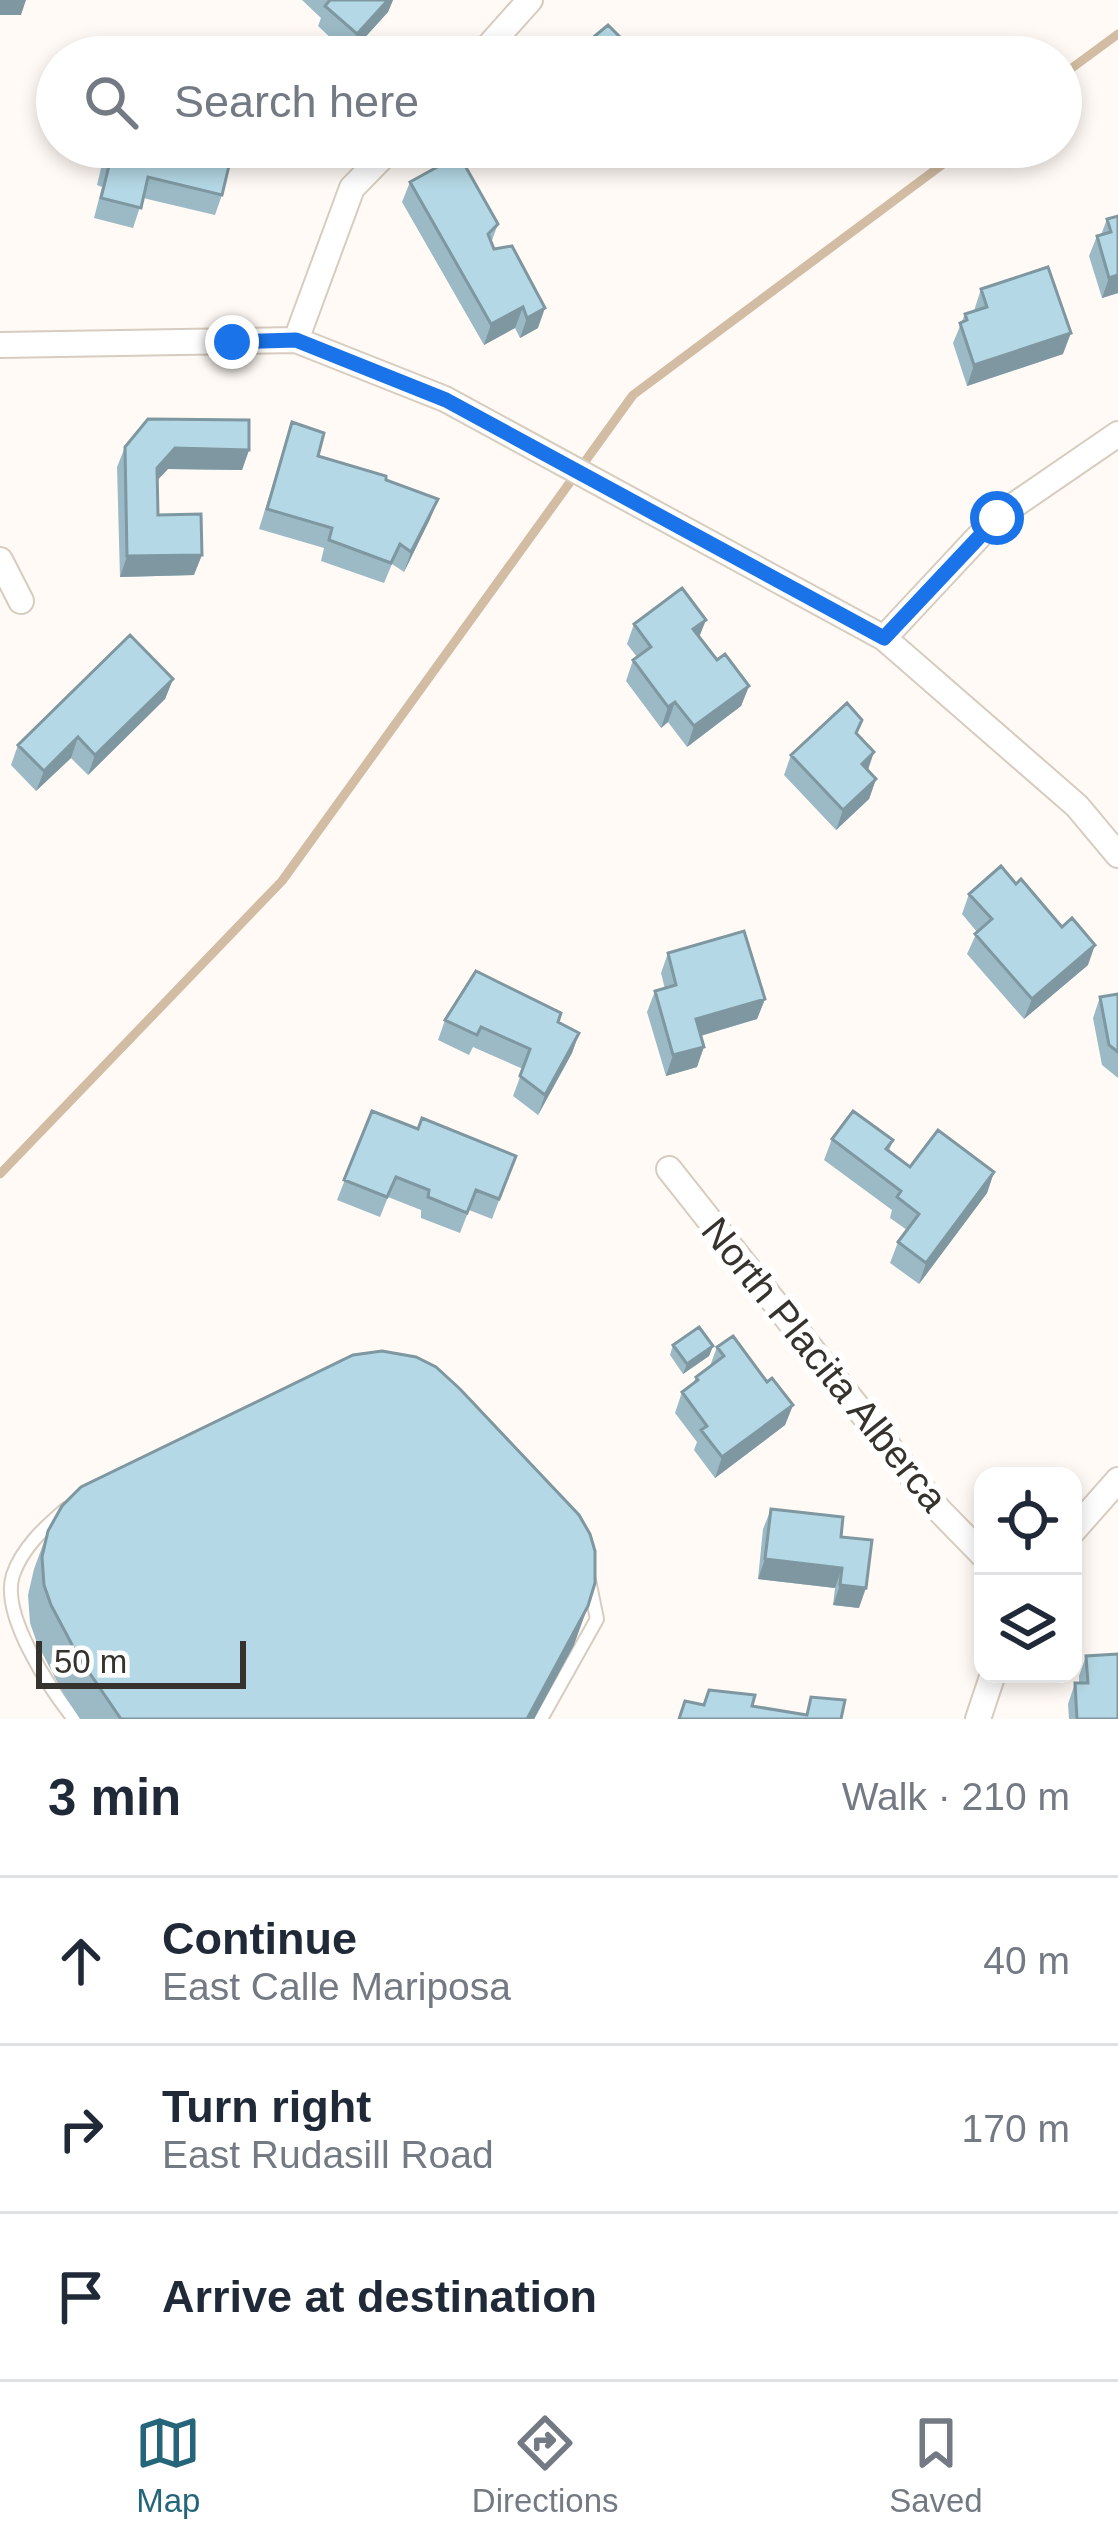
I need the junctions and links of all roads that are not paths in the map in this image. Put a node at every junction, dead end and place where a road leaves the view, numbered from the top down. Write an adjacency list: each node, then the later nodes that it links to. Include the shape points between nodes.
1 (530, 0): 2 (street)
2 (498, 36)
3 (372, 168): 4 (street, via 352,188)
4 (296, 340): 5 (street); 9 (street, via 446,400)
5 (0, 345)
6 (1118, 434): 9 (street, via 997,518)
7 (0, 560): 8 (street)
8 (21, 602)
9 (884, 638): 10 (street, via 1077,806)
10 (1118, 855)
11 (669, 1169): 15 (street, North Placita Alberca)
12 (1118, 1480): 14 (street)
13 (85, 1500): 18 (lane, via 32,1541 11,1578 14,1614)
14 (1082, 1522)
15 (974, 1547)
16 (584, 1555): 19 (lane, via 597,1618)
17 (990, 1683): 20 (street)
18 (74, 1719)
19 (541, 1719)
20 (978, 1719)

